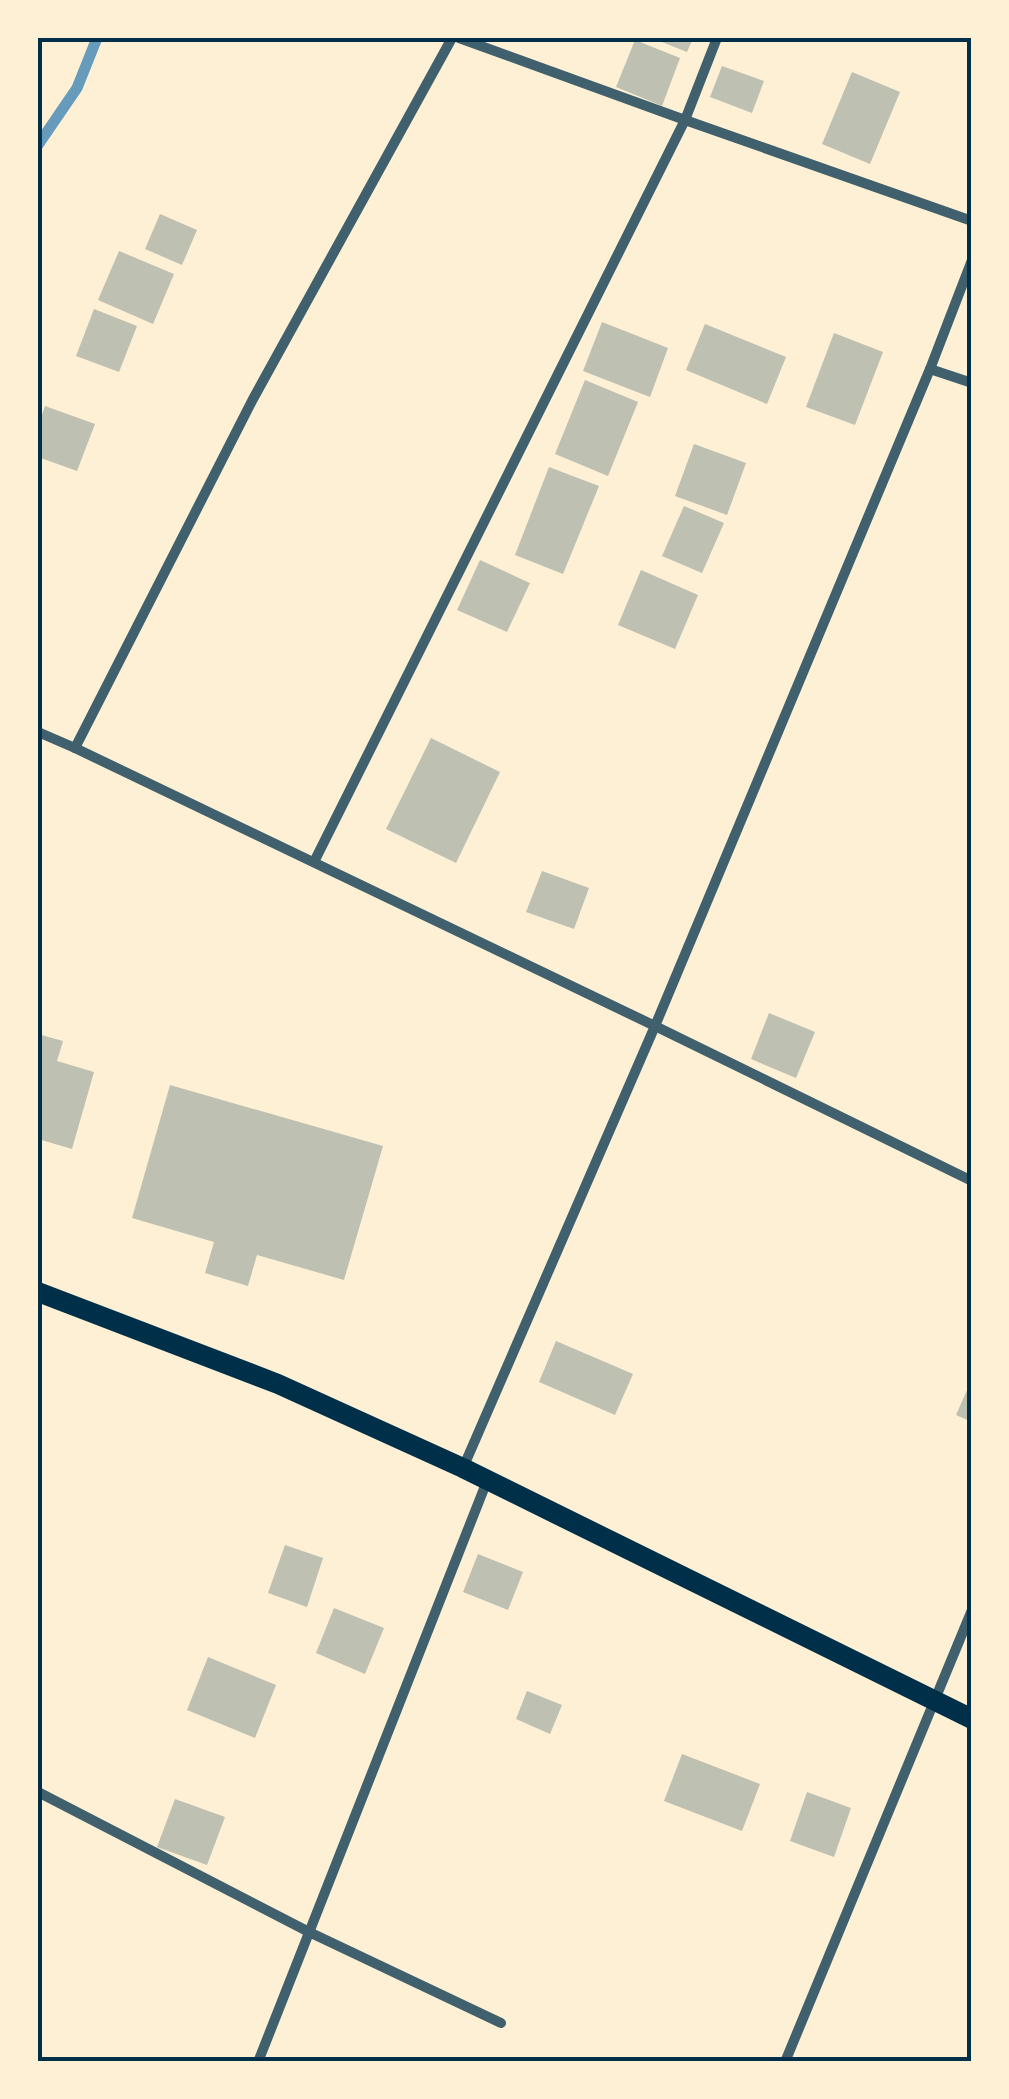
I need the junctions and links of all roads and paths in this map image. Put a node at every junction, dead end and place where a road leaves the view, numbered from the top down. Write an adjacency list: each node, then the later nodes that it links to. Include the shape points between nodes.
1 (455, 38): 3 (street); 9 (street, via 252,399)
2 (717, 38): 3 (street)
3 (685, 120): 4 (street); 10 (street)
4 (972, 221)
5 (972, 260): 6 (street)
6 (930, 370): 7 (street); 11 (street)
7 (972, 383)
8 (38, 732): 9 (street)
9 (75, 748): 10 (street)
10 (314, 862): 11 (street)
11 (655, 1026): 12 (street); 14 (street)
12 (972, 1180)
13 (38, 1292): 14 (main road, via 278,1384)
14 (462, 1468): 15 (main road)
15 (487, 1480): 17 (main road); 20 (street)
16 (972, 1610): 17 (street)
17 (934, 1700): 18 (main road); 23 (street)
18 (972, 1719)
19 (38, 1792): 20 (street)
20 (310, 1932): 21 (street); 22 (street)
21 (501, 2023)
22 (258, 2062)
23 (785, 2062)

